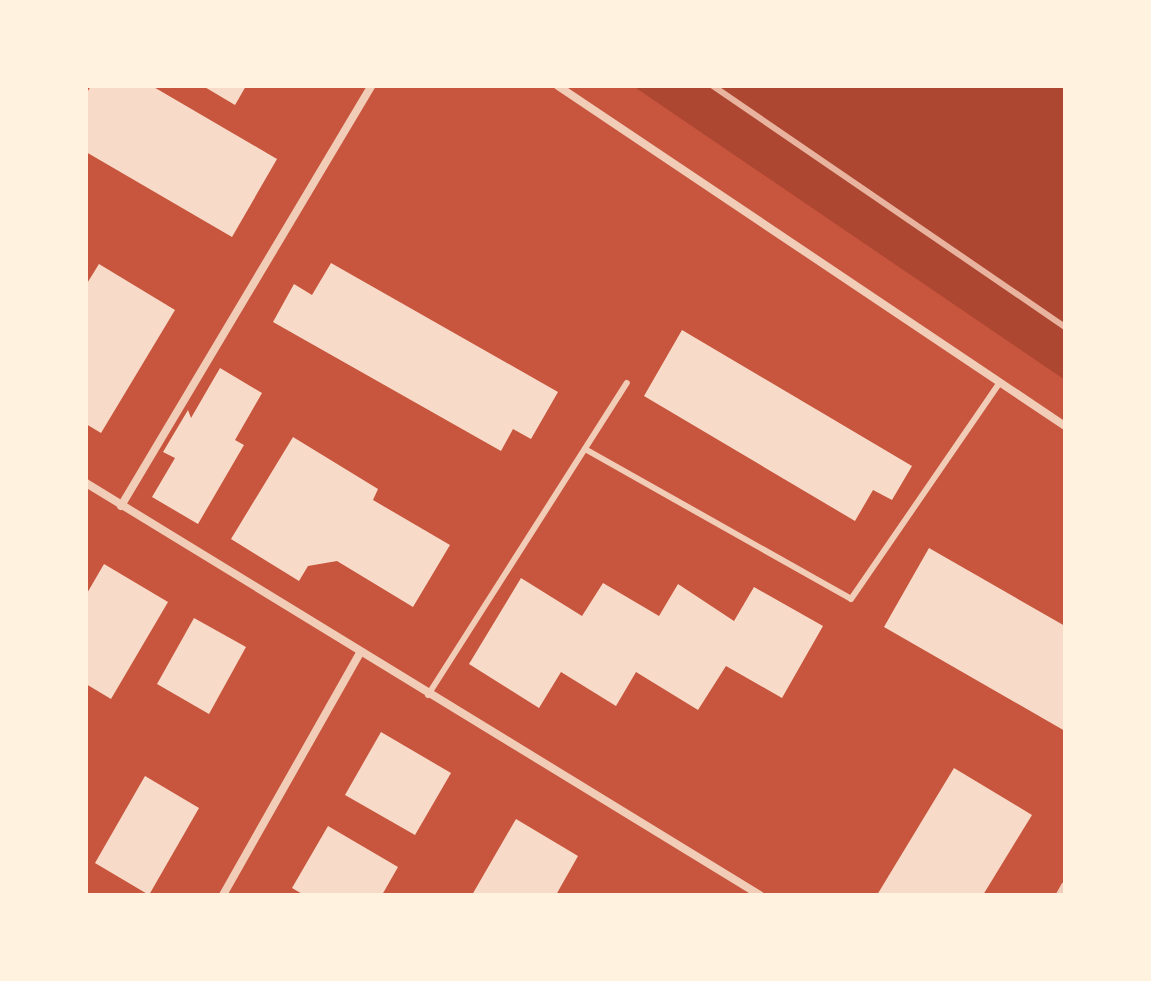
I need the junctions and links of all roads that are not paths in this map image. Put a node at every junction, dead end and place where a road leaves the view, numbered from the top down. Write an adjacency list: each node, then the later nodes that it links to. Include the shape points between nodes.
1 (371, 86): 8 (street)
2 (558, 86): 3 (street)
3 (1000, 382): 5 (street); 6 (lane, via 851,599)
4 (627, 383): 6 (lane)
5 (1065, 426)
6 (585, 449): 10 (lane)
7 (86, 483): 8 (street)
8 (121, 506): 9 (street)
9 (360, 653): 10 (street); 12 (street)
10 (428, 695): 13 (street)
11 (1065, 886): 14 (street)
12 (223, 895)
13 (760, 895)
14 (1060, 895)

